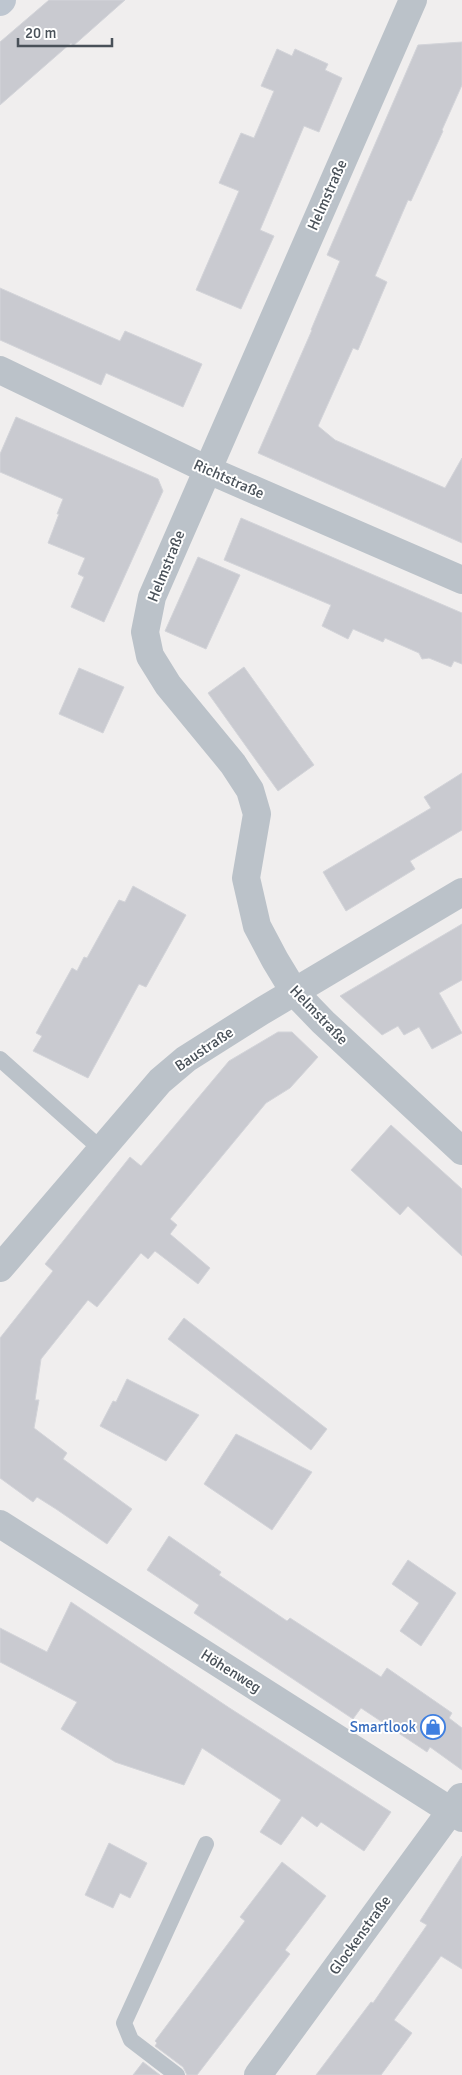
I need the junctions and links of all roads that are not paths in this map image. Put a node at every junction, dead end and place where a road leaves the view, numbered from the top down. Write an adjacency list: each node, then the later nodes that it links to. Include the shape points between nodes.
1 (413, 0): 3 (street, Helmstraße)
2 (0, 370): 3 (street, Richtstraße)
3 (206, 469): 4 (street, Richtstraße); 6 (street, Helmstraße, via 152,597 145,632 150,656 168,685 233,764 250,790 257,814 246,878 258,926)
4 (462, 580)
5 (462, 892): 6 (street, Baustraße)
6 (294, 993): 8 (street, Baustraße, via 186,1059 160,1081); 9 (street, Helmstraße)
7 (0, 1059): 8 (lane)
8 (101, 1149): 10 (street, Baustraße)
9 (462, 1151)
10 (0, 1268)
11 (0, 1524): 12 (street, Höhenweg)
12 (458, 1808): 15 (street, Glockenstraße)
13 (206, 1844): 14 (lane, via 124,2023 131,2040)
14 (177, 2075)
15 (258, 2075)

